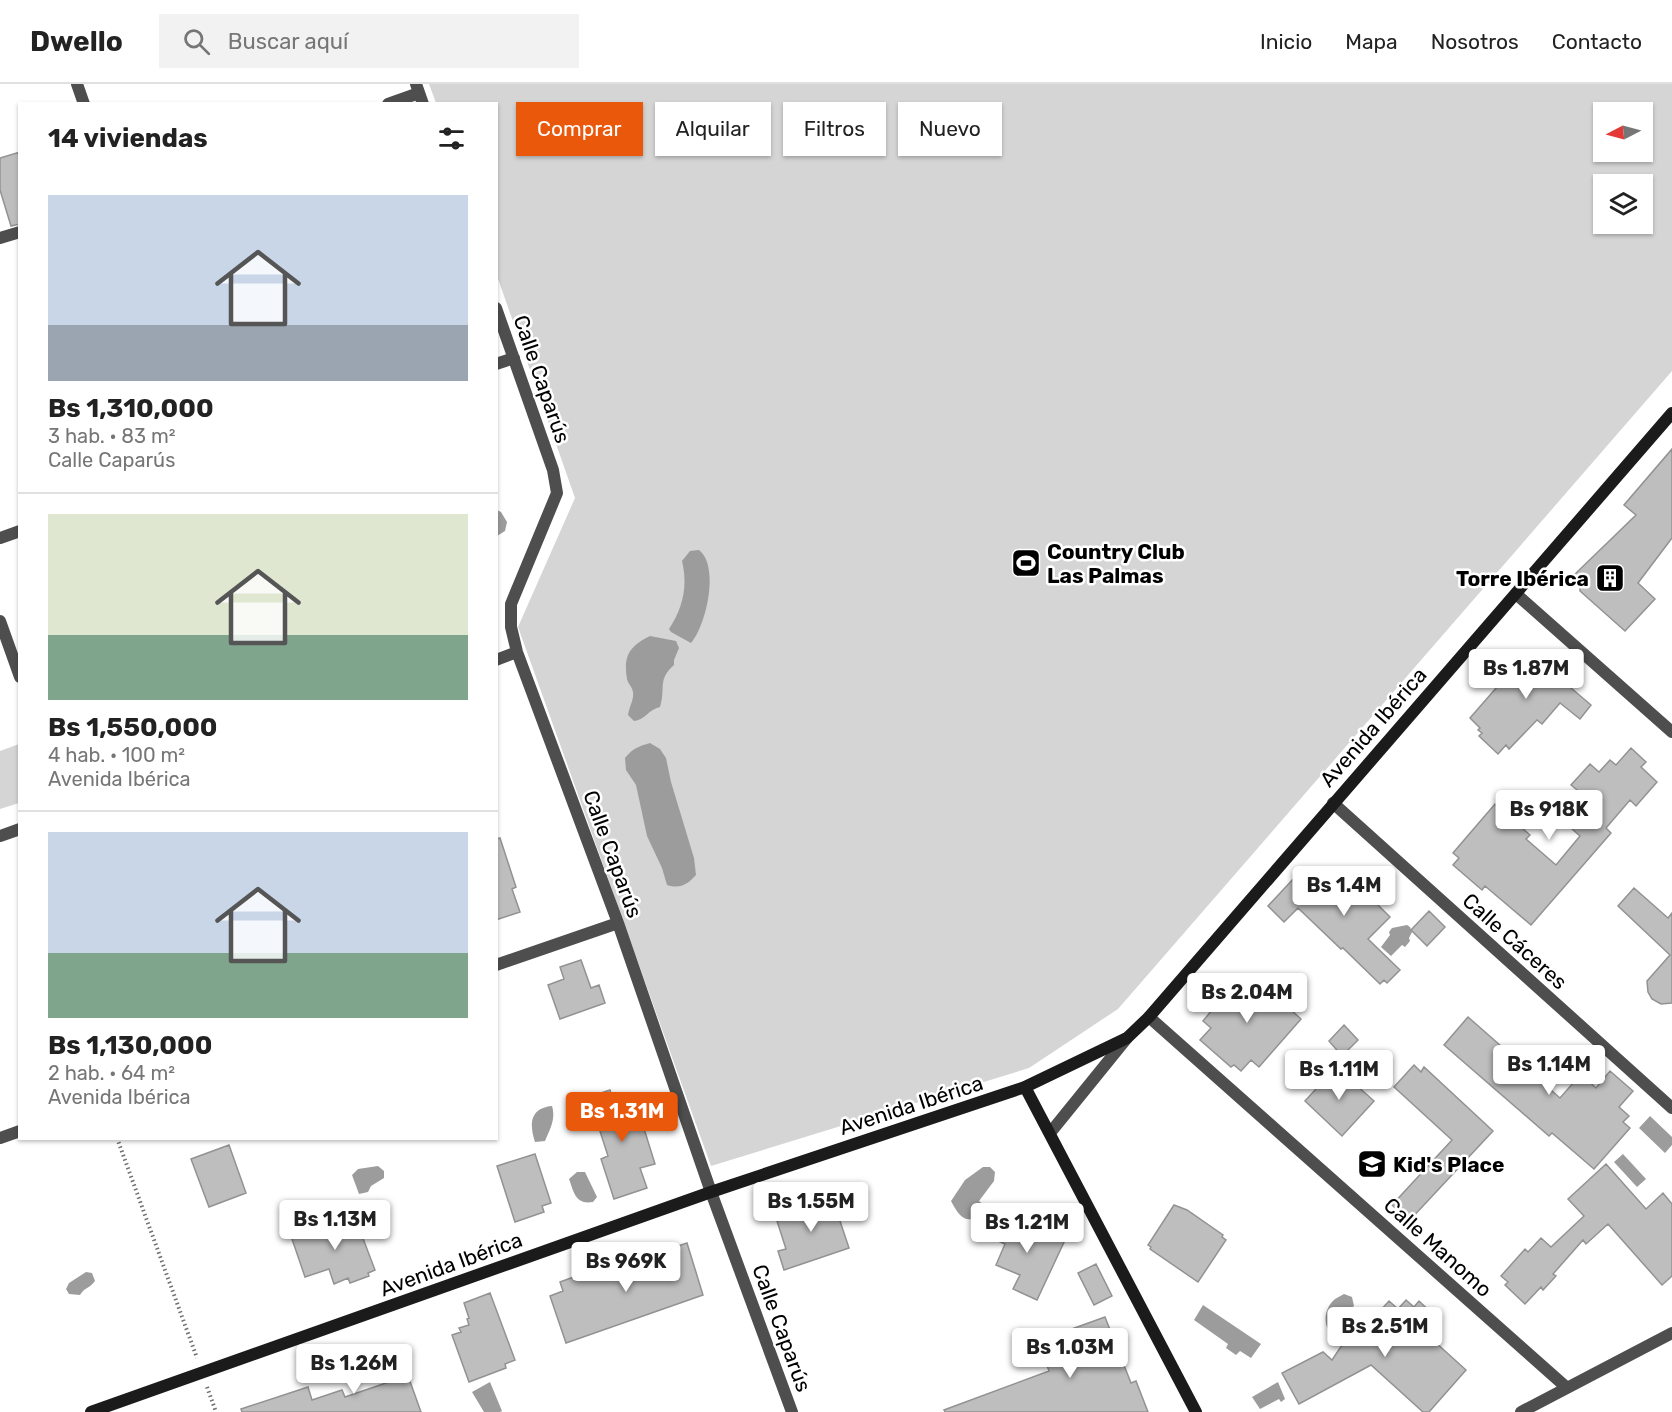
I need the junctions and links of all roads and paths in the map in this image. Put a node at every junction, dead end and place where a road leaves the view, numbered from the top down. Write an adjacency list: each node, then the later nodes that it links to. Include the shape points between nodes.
1 (77, 84): 3 (street)
2 (419, 93): 4 (street)
3 (83, 102)
4 (394, 102)
5 (18, 232): 6 (street)
6 (0, 238)
7 (498, 314): 8 (street, Calle Caparús)
8 (514, 358): 9 (street); 15 (street, Calle Caparús, via 553,470 557,494 511,604)
9 (498, 363)
10 (1672, 413): 13 (street, Avenida Ibérica)
11 (18, 532): 12 (street)
12 (0, 538)
13 (1516, 594): 18 (street); 19 (street, Avenida Ibérica)
14 (0, 621): 17 (street)
15 (517, 652): 16 (street); 22 (street, Calle Caparús)
16 (498, 659)
17 (18, 671)
18 (1672, 732)
19 (1333, 803): 24 (street, Avenida Ibérica); 27 (street, Calle Cáceres)
20 (18, 830): 21 (street)
21 (0, 836)
22 (618, 923): 23 (street); 32 (street, Calle Caparús)
23 (498, 964)
24 (1149, 1017): 25 (street, Avenida Ibérica); 35 (street, Calle Manomo)
25 (1127, 1038): 26 (street, Avenida Ibérica); 29 (street, Avenida Ibérica)
26 (1025, 1087): 29 (street); 32 (street, Avenida Ibérica)
27 (1672, 1108)
28 (18, 1132): 30 (street)
29 (1050, 1133): 39 (street)
30 (0, 1138)
31 (118, 1140): 34 (path)
32 (711, 1192): 34 (street, Avenida Ibérica); 38 (street, Calle Caparús)
33 (1672, 1333): 35 (street)
34 (202, 1373): 36 (street, Avenida Ibérica); 37 (path)
35 (1566, 1387): 40 (street)
36 (91, 1412)
37 (216, 1412)
38 (792, 1412)
39 (1196, 1412)
40 (1521, 1412)

